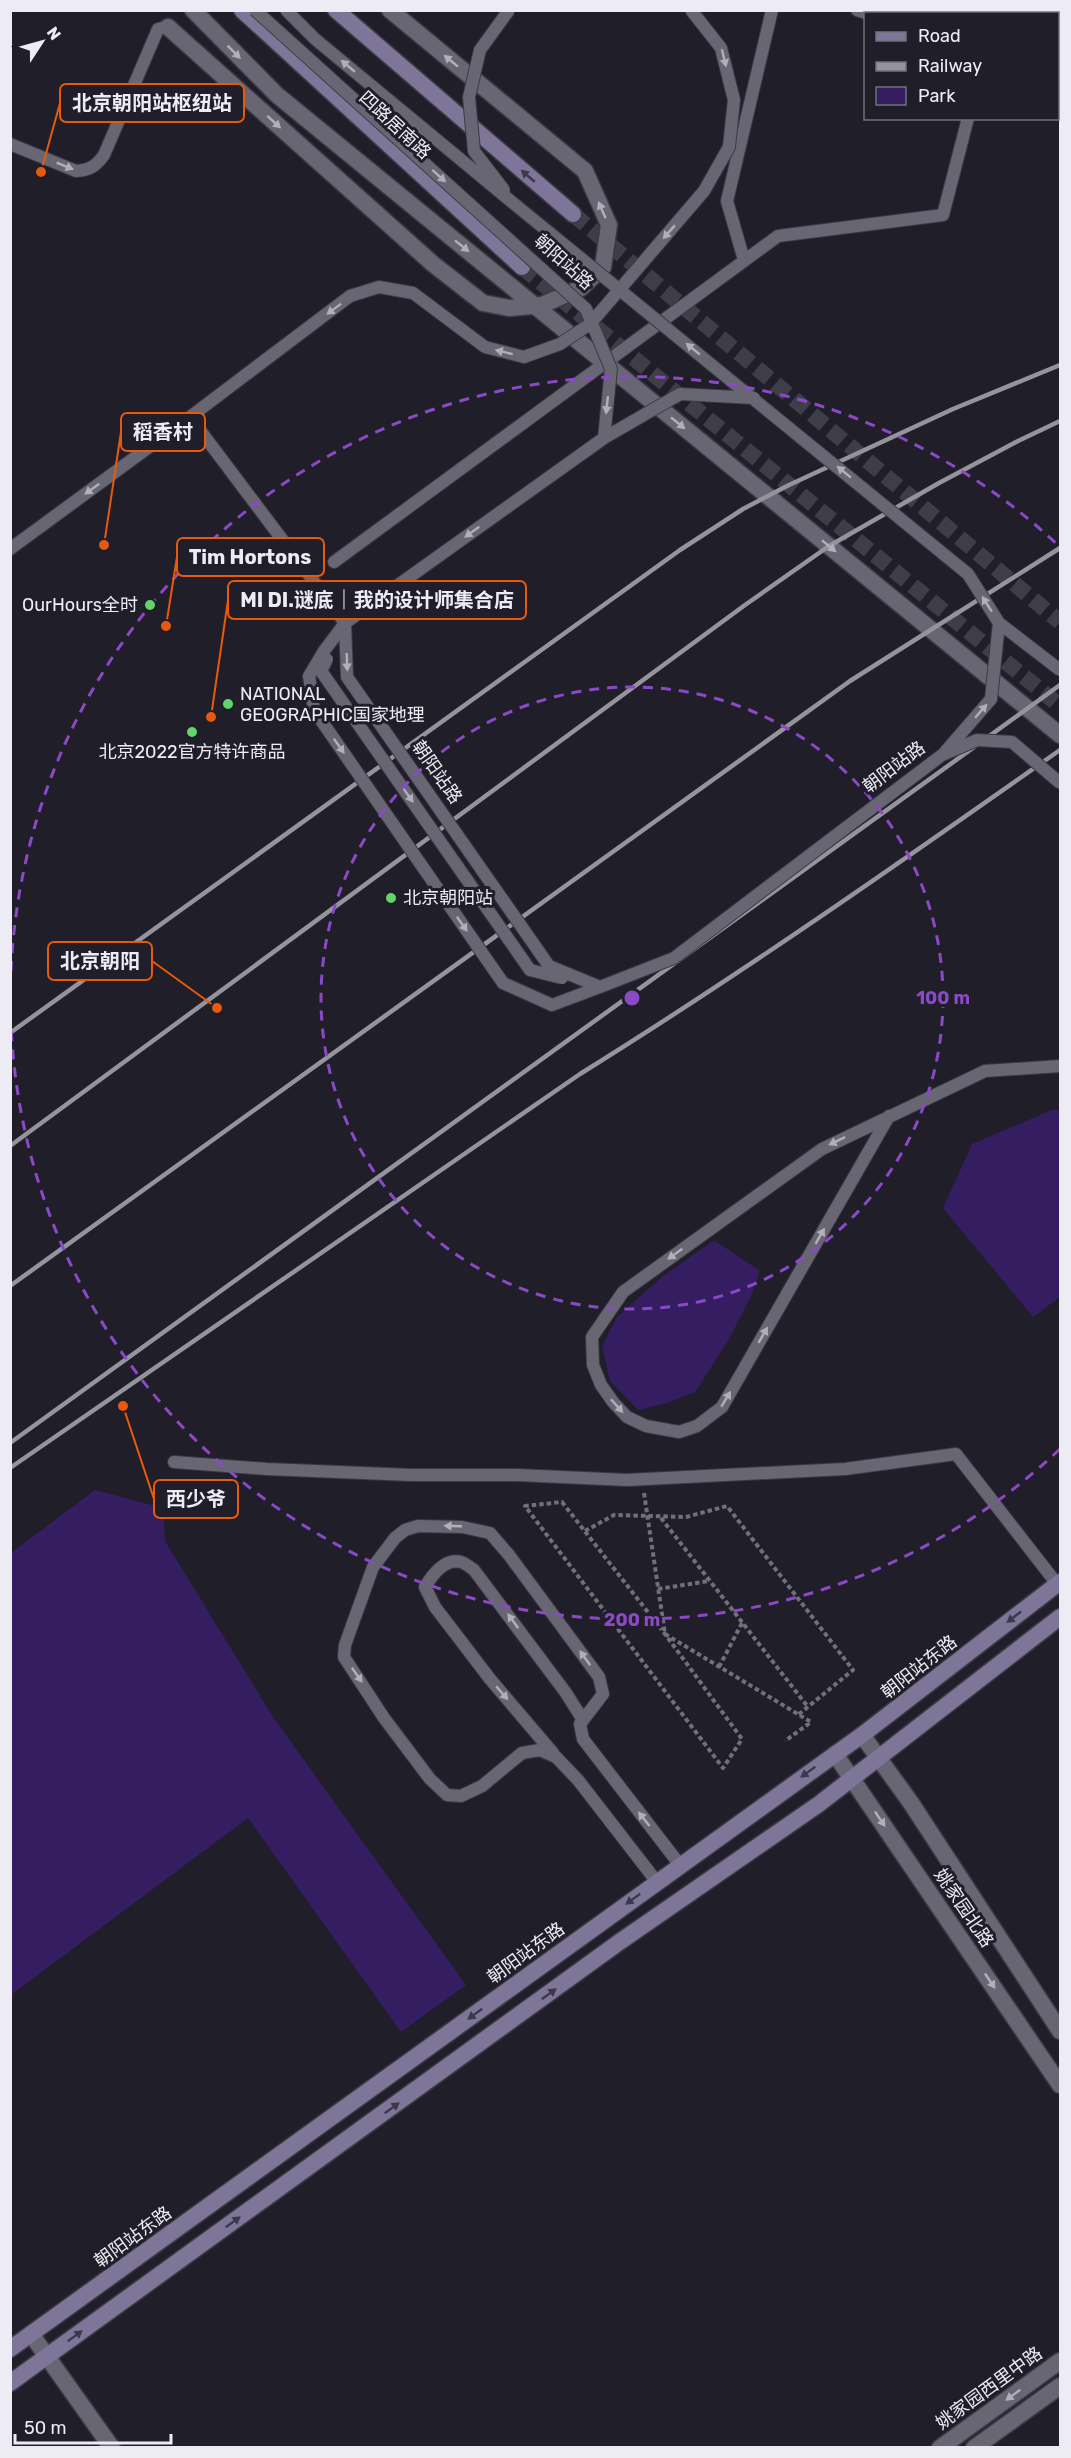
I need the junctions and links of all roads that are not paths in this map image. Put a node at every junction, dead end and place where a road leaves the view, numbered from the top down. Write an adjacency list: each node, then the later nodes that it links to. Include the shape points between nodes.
1 (192, 10): 25 (street, one-way to 25, via 277,95)
2 (242, 10): 16 (main road, 四路居南路)
3 (255, 10): 19 (lane, 朝阳站路, one-way to 19, bridge, via 586,309 611,369)
4 (286, 10): 13 (lane, 朝阳站路, one-way to 4, bridge, via 315,39)
5 (336, 10): 14 (main road, one-way to 5)
6 (390, 10): 10 (street, one-way to 6, via 433,264 483,303 509,308 542,305 581,288 603,267 609,225 585,171)
7 (509, 10): 13 (lane, bridge, via 480,50 469,97 474,151)
8 (691, 10): 18 (lane, one-way to 18, bridge, via 721,48 734,100 729,147 704,191 590,324 560,344 524,357 484,347 413,293 379,287 350,296)
9 (772, 10): 15 (lane, via 727,201)
10 (168, 27): 12 (lane, one-way to 10, via 76,171 93,167 104,155 158,29)
11 (967, 120): 15 (lane, via 943,215 778,236)
12 (10, 144)
13 (518, 207): 17 (lane, 朝阳站路, one-way to 13, bridge)
14 (573, 214)
15 (744, 260): 21 (lane)
16 (522, 267)
17 (754, 398): 19 (lane, bridge, via 681,394); 23 (lane, 朝阳站路, one-way to 17, bridge, via 968,574)
18 (190, 417): 20 (lane, one-way to 20); 22 (lane, bridge)
19 (604, 438): 22 (lane, one-way to 22, bridge)
20 (10, 549)
21 (334, 562)
22 (345, 623): 28 (lane, 朝阳站路, one-way to 28, bridge, via 347,677 549,966); 28 (lane, one-way to 28, bridge, via 321,671 530,970); 28 (lane, one-way to 28, bridge, via 309,676 314,710 496,974 503,983 552,1005)
23 (999, 623): 24 (lane, 朝阳站路, bridge); 26 (lane, one-way to 23, bridge, via 991,699)
24 (1060, 670)
25 (1060, 735)
26 (942, 755): 27 (lane, 朝阳站路, bridge, via 977,740 1012,742); 28 (lane, 朝阳站路, bridge, via 674,958)
27 (1060, 783)
28 (600, 987)
29 (1060, 1066): 30 (lane, via 985,1071)
30 (889, 1116): 30 (lane, one-way to 30, via 822,1149 623,1292 592,1337 593,1365 613,1402 627,1417 646,1426 679,1432 722,1407)
31 (174, 1462): 32 (lane, via 411,1475 642,1479 845,1469 956,1454)
32 (1059, 1583): 35 (main road, 朝阳站东路, one-way to 35)
33 (1060, 1617): 38 (main road)
34 (583, 1720): 37 (lane, one-way to 37, via 474,1570 461,1562 447,1564 433,1574 425,1587 435,1607 490,1680); 37 (lane, one-way to 37, via 603,1694 599,1677 490,1533 462,1527 418,1526 395,1538 373,1567 345,1644 344,1657 384,1718 430,1779 447,1795 461,1796 482,1786 522,1753 540,1750); 40 (lane, one-way to 34, via 583,1739)
35 (862, 1735): 36 (main road, 朝阳站东路); 38 (street, 姚家园北路)
36 (835, 1754): 39 (street, 姚家园北路); 40 (main road, 朝阳站东路, one-way to 40)
37 (556, 1756): 41 (lane)
38 (879, 1756): 39 (main road); 42 (street, 姚家园北路)
39 (852, 1777): 43 (street, 姚家园北路, one-way to 43); 46 (main road, one-way to 39)
40 (680, 1865): 41 (main road, 朝阳站东路)
41 (657, 1882): 44 (main road, 朝阳站东路, one-way to 44)
42 (1060, 2031)
43 (1060, 2085)
44 (31, 2334): 45 (main road, 朝阳站东路); 46 (street)
45 (10, 2349)
46 (46, 2356): 48 (main road); 50 (street)
47 (1060, 2361): 51 (street, 姚家园西里中路, one-way to 51)
48 (10, 2383)
49 (1060, 2386): 52 (street)
50 (112, 2448)
51 (940, 2448)
52 (974, 2448)

